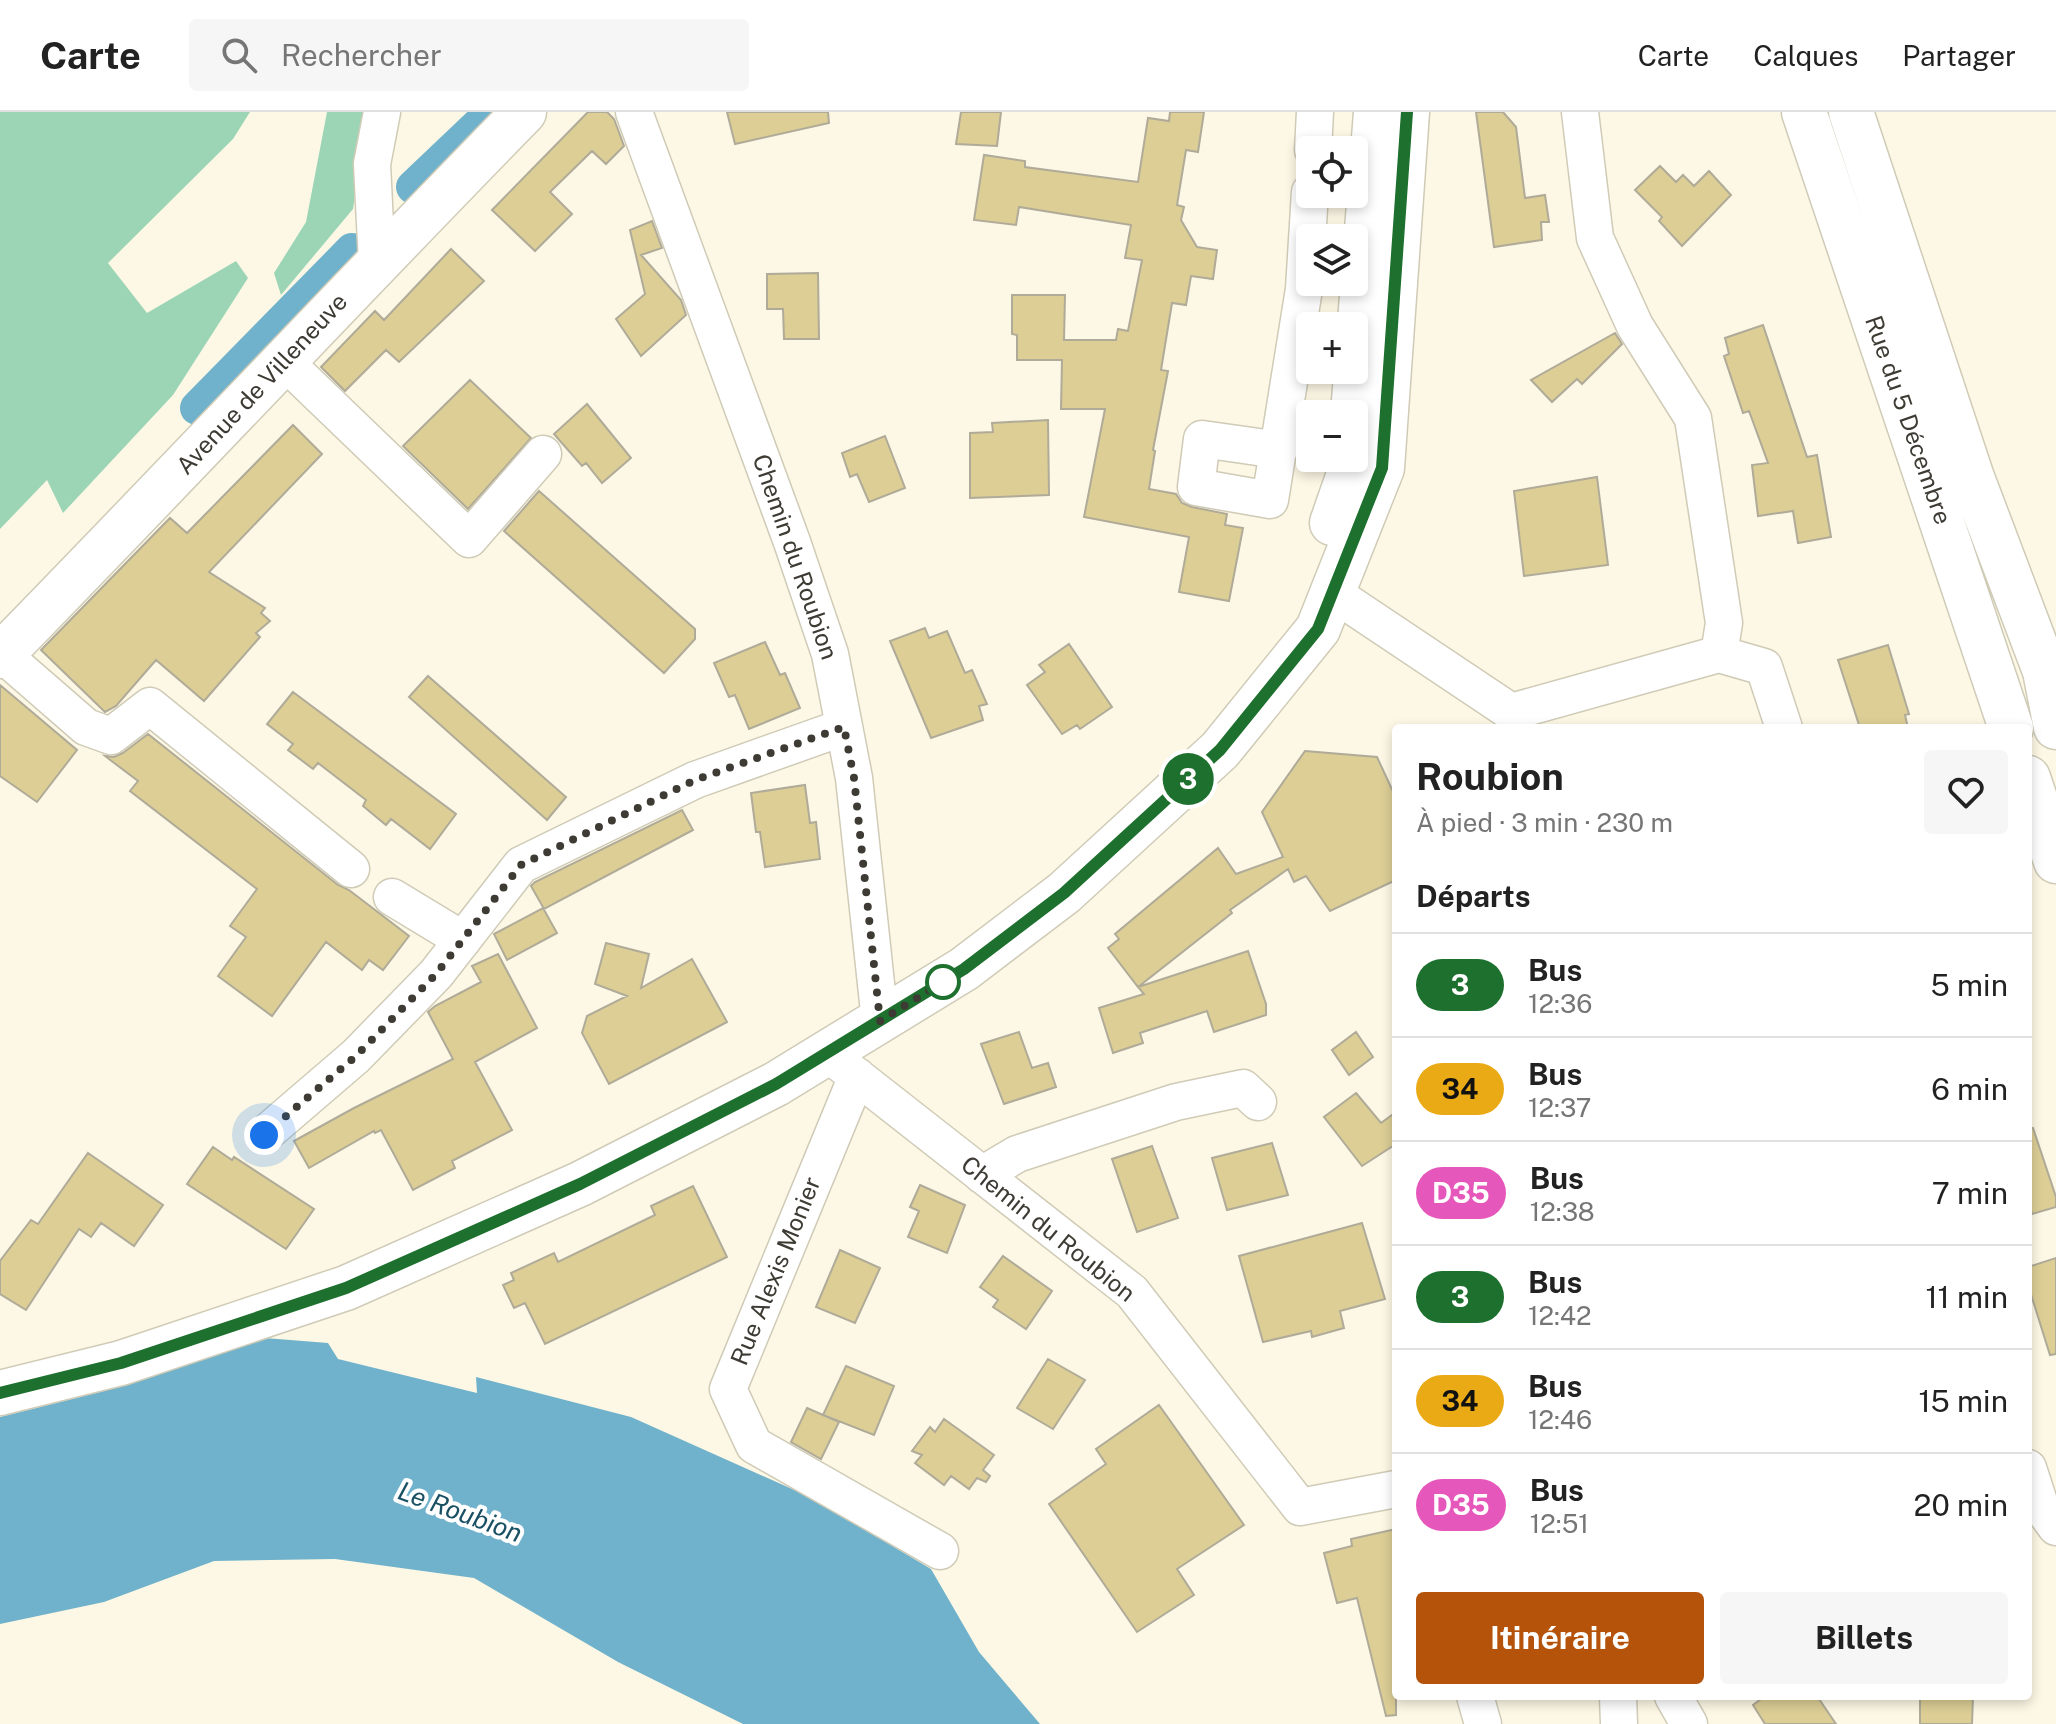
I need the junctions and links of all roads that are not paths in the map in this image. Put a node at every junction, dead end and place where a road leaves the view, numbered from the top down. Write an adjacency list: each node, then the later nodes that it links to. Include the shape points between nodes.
1 (382, 112): 12 (street, via 372,164)
2 (524, 112): 12 (main road, Avenue de Villeneuve)
3 (634, 112): 23 (street, Chemin du Roubion, via 802,570 830,654)
4 (1315, 112): 10 (street)
5 (1376, 112): 14 (main road)
6 (1407, 112): 18 (main road, via 1382,468)
7 (1580, 112): 19 (street, via 1595,238 1635,326 1693,418 1724,623)
8 (1804, 112): 22 (main road, Rue du 5 Décembre)
9 (1851, 112): 24 (main road, Rue du 5 Décembre, via 1971,475 2045,671)
10 (1314, 136)
11 (1309, 208): 15 (street, via 1304,289)
12 (377, 263): 13 (main road, Avenue de Villeneuve)
13 (284, 361): 16 (street, via 469,539); 20 (main road, Avenue de Villeneuve)
14 (1354, 400)
15 (1279, 450)
16 (543, 454)
17 (1349, 472): 25 (main road, via 1298,617)
18 (1333, 593): 19 (street, via 1511,712); 25 (main road, via 1318,629)
19 (1719, 654): 21 (street, via 1764,667)
20 (1, 655): 28 (street, via 86,727 111,736 150,706)
21 (1783, 724)
22 (2010, 724)
23 (844, 727): 30 (street, via 695,780 521,865); 31 (street, Chemin du Roubion)
24 (2056, 727)
25 (1220, 750): 31 (main road, via 1064,893 964,969)
26 (2032, 790): 27 (main road)
27 (2056, 861)
28 (351, 869)
29 (392, 897): 30 (street)
30 (463, 940): 34 (street, via 356,1056)
31 (880, 1021): 32 (main road)
32 (842, 1065): 35 (street, Chemin du Roubion); 36 (main road, via 776,1084 580,1184 346,1288 121,1363); 40 (street, Rue Alexis Monier, via 728,1389 754,1445)
33 (1258, 1102): 35 (street, via 1243,1088 1176,1102 1017,1154)
34 (264, 1135)
35 (982, 1175): 38 (street, Chemin du Roubion, via 1132,1292 1300,1507)
36 (0, 1393)
37 (2032, 1482): 39 (street)
38 (1392, 1490)
39 (2041, 1514)
40 (940, 1551)
41 (1476, 1700): 44 (street)
42 (1618, 1700): 45 (street)
43 (1675, 1700): 46 (street)
44 (1483, 1724)
45 (1619, 1724)
46 (1689, 1724)

